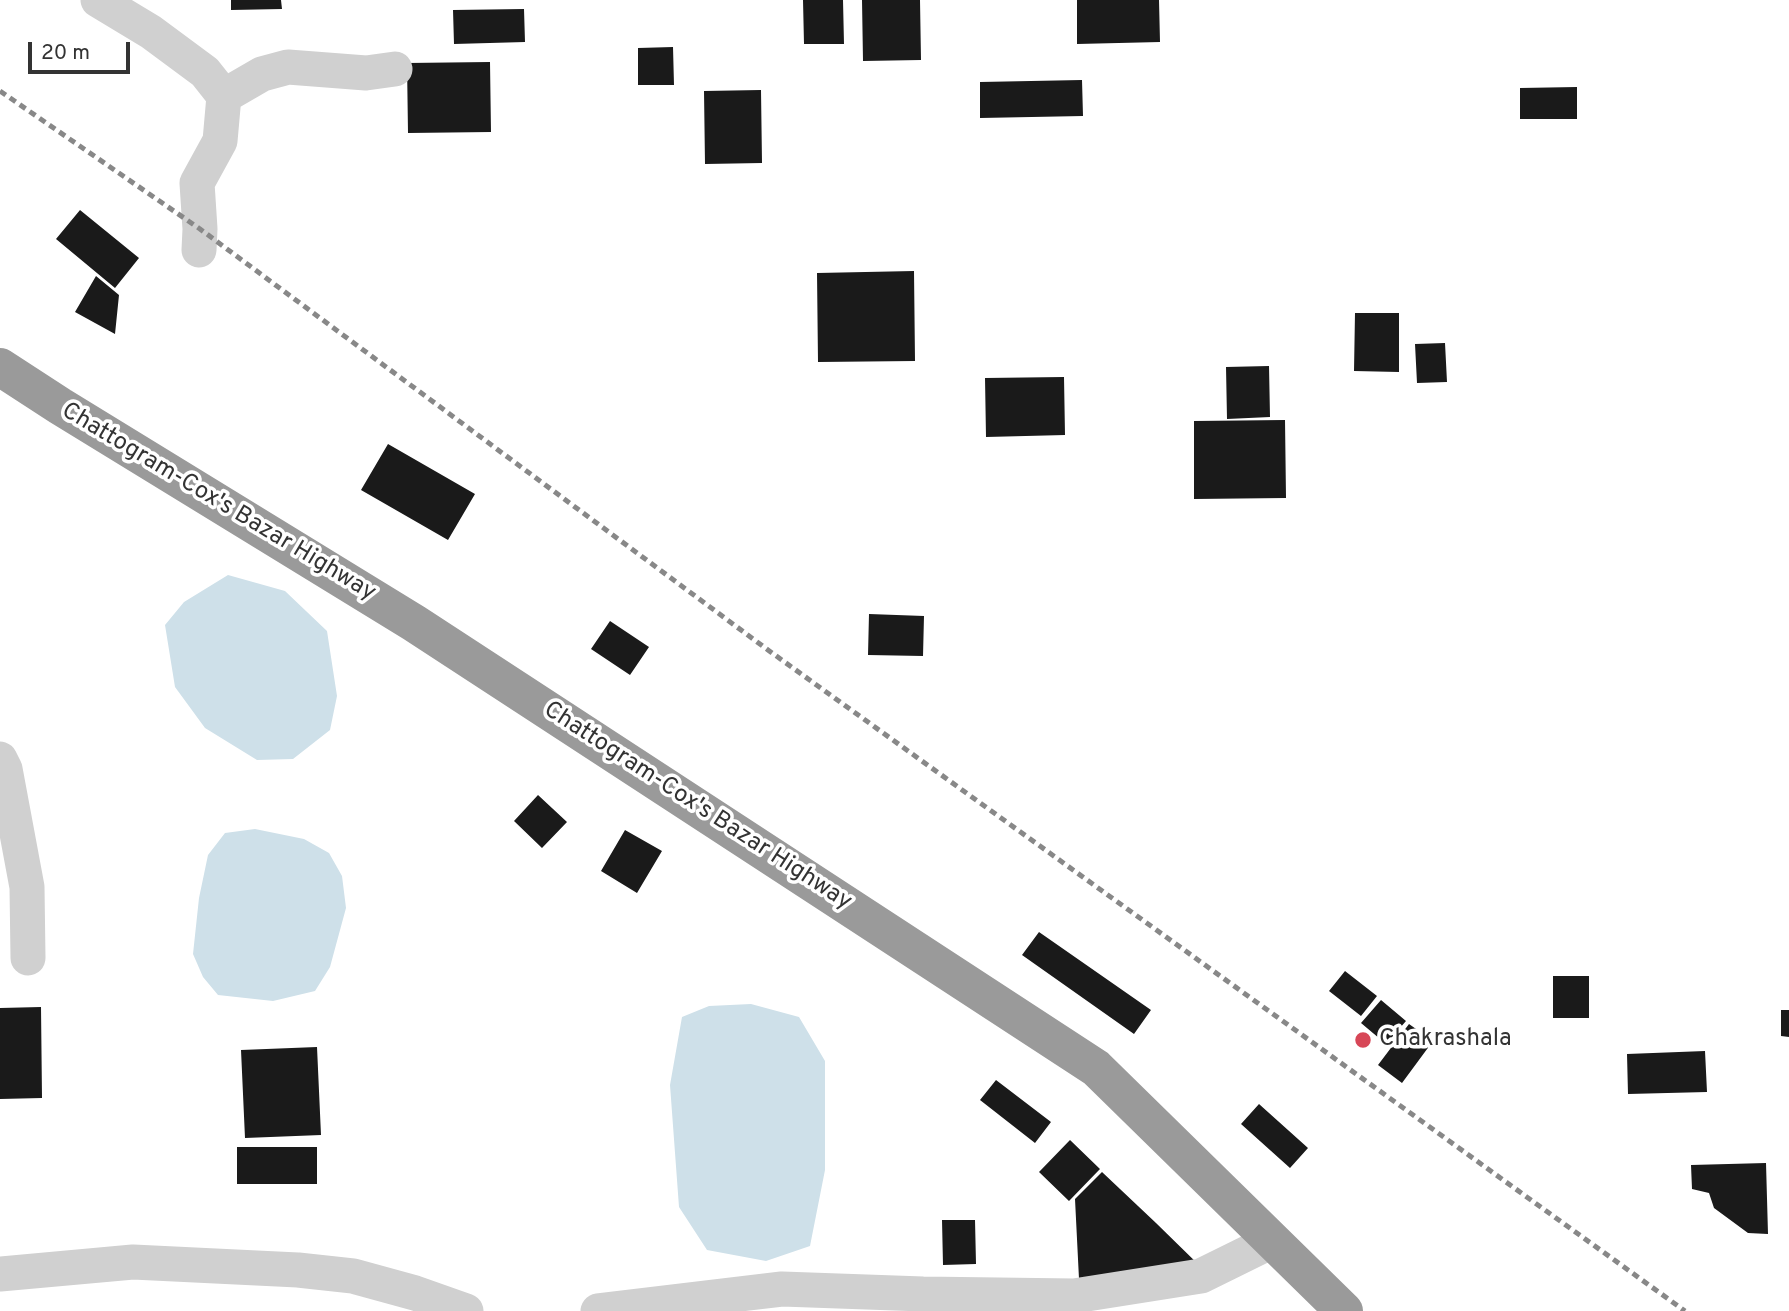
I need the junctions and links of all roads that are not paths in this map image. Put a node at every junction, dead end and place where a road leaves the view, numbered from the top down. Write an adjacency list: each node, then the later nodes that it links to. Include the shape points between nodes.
1 (98, 0): 3 (street, via 205,72)
2 (395, 69): 3 (street, via 366,73 288,67 262,74)
3 (224, 96): 4 (street, via 220,141 197,183)
4 (199, 250)
5 (0, 367): 8 (highway, Chattogram-Cox's Bazar Highway, via 414,623 1096,1068)
6 (0, 759): 7 (street, via 27,887)
7 (28, 958)
8 (1272, 1241): 11 (street, via 1201,1276 1074,1296 782,1289); 12 (highway, Chattogram-Cox's Bazar Highway)
9 (0, 1274): 10 (street, via 133,1262 298,1270 353,1276)
10 (466, 1311)
11 (598, 1311)
12 (1344, 1311)

